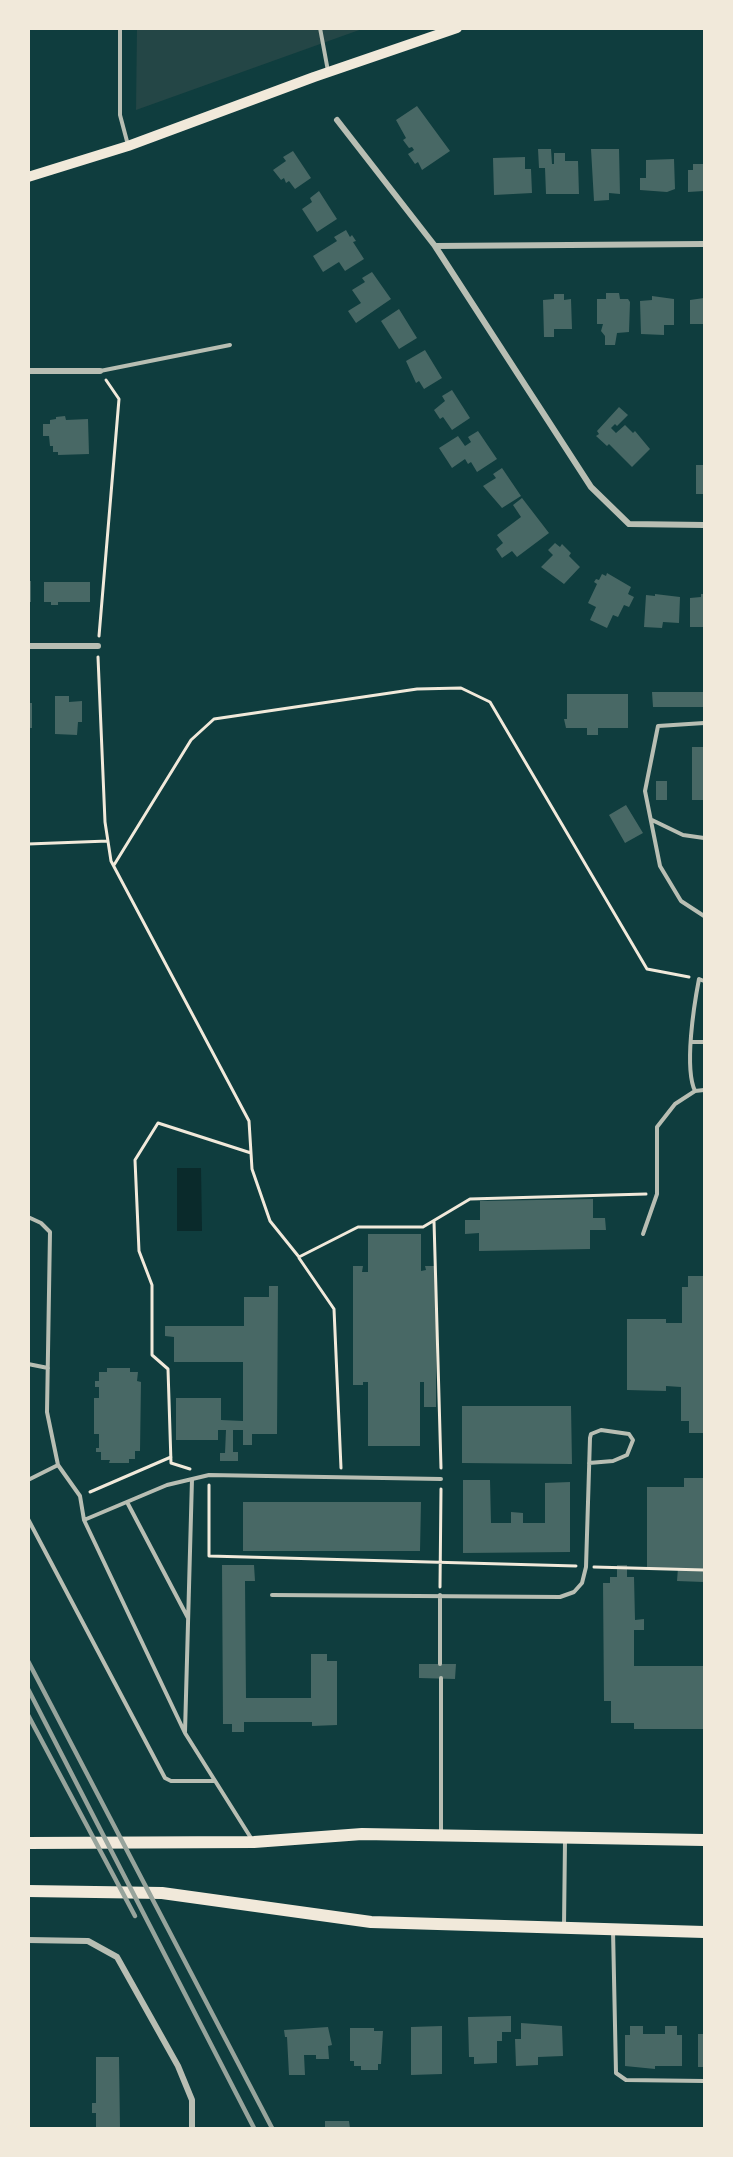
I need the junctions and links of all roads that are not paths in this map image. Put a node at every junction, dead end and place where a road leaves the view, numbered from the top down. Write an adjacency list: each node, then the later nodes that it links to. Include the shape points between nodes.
1 (120, 28): 6 (lane, via 120,115)
2 (320, 28): 4 (lane)
3 (457, 28): 4 (main road)
4 (328, 72): 6 (main road)
5 (337, 120): 11 (street)
6 (128, 146): 7 (main road)
7 (28, 177)
8 (28, 216): 9 (lane)
9 (28, 233)
10 (705, 244): 11 (street)
11 (435, 246): 15 (street, via 591,487 629,524)
12 (230, 345): 14 (lane)
13 (28, 371): 14 (street)
14 (100, 371)
15 (705, 525)
16 (28, 646): 17 (street)
17 (98, 646)
18 (705, 723): 19 (lane, via 658,726 645,791)
19 (652, 820): 20 (lane, via 683,836); 21 (lane, via 660,866 681,901)
20 (705, 838)
21 (705, 916)
22 (702, 980): 23 (lane, via 694,1005)
23 (693, 1042): 24 (lane); 26 (lane, via 690,1073)
24 (705, 1042)
25 (705, 1090): 26 (lane)
26 (695, 1091): 28 (lane, via 675,1104 657,1127 657,1194)
27 (28, 1216): 30 (lane, via 50,1232)
28 (643, 1234)
29 (28, 1364): 30 (lane)
30 (48, 1368): 32 (lane, via 47,1412)
31 (589, 1463): 31 (lane, via 594,1431 629,1434 633,1440 627,1455); 40 (lane, via 586,1567 582,1583 574,1592 560,1598)
32 (58, 1465): 35 (lane); 38 (lane, via 80,1497)
33 (192, 1479): 34 (lane, via 209,1475); 36 (lane); 41 (lane)
34 (441, 1479)
35 (28, 1480)
36 (127, 1502): 38 (lane); 41 (lane)
37 (28, 1520): 45 (lane, via 165,1778)
38 (84, 1520): 44 (lane)
39 (272, 1595): 40 (lane)
40 (440, 1595): 42 (lane)
41 (188, 1619): 44 (lane)
42 (440, 1664)
43 (441, 1678): 46 (lane)
44 (185, 1733): 45 (lane)
45 (215, 1781): 49 (lane)
46 (441, 1835): 47 (main road); 49 (main road, via 362,1833)
47 (565, 1837): 48 (main road); 52 (lane)
48 (705, 1840)
49 (254, 1842): 50 (main road)
50 (28, 1843)
51 (28, 1891): 52 (main road, via 162,1893 371,1922)
52 (564, 1928): 53 (main road)
53 (613, 1929): 54 (main road); 56 (lane, via 616,2073 626,2080)
54 (705, 1932)
55 (28, 1940): 57 (street, via 88,1941 117,1957 178,2066 192,2100)
56 (705, 2081)
57 (192, 2128)

